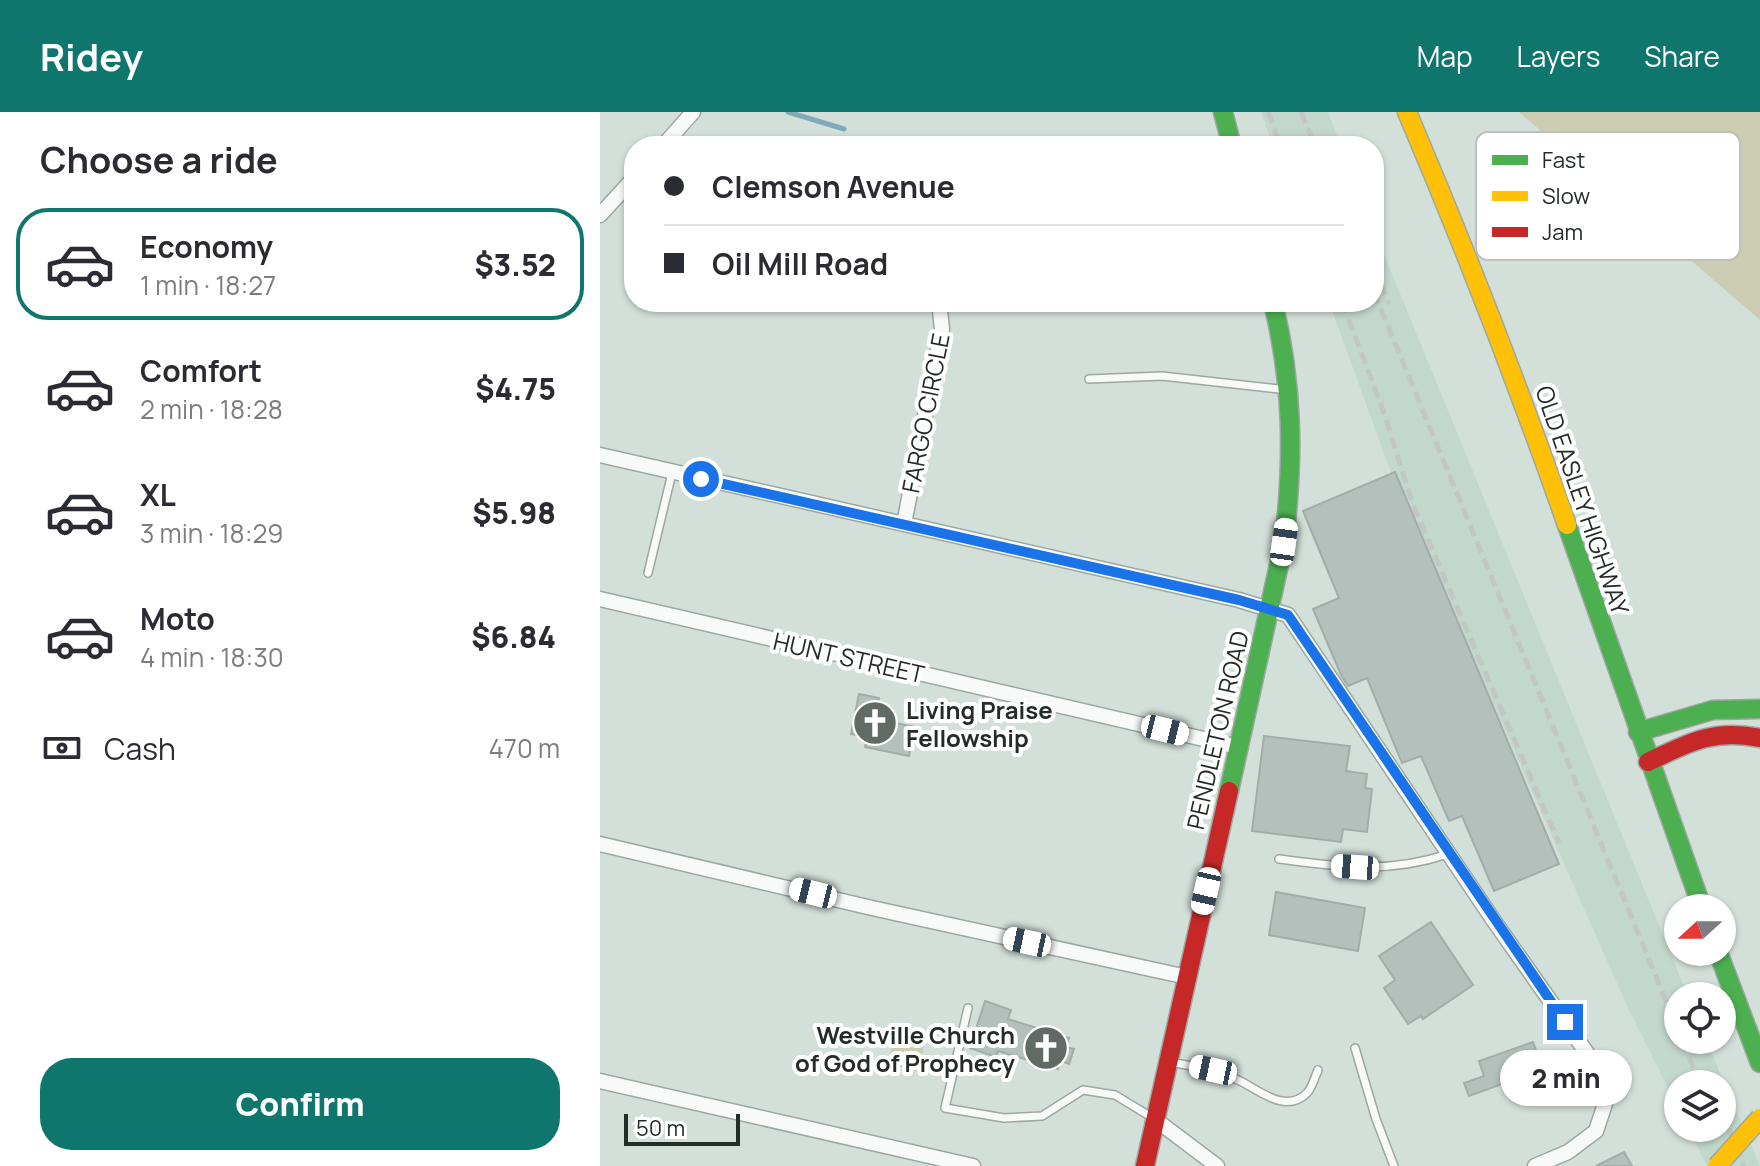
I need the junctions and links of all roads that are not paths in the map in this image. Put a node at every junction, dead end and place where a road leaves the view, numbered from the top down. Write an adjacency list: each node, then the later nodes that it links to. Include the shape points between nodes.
1 (693, 112): 4 (street)
2 (1223, 112): 5 (main road)
3 (1407, 112): 19 (main road, OLD EASLEY HIGHWAY, via 1519,387)
4 (672, 136)
5 (1229, 136)
6 (624, 189): 7 (street)
7 (600, 215)
8 (942, 312): 14 (street, FARGO CIRCLE)
9 (1275, 312): 11 (main road, PENDLETON ROAD)
10 (1089, 379): 11 (lane, via 1162,376)
11 (1290, 390): 17 (main road, PENDLETON ROAD, via 1291,492)
12 (600, 455): 13 (street)
13 (672, 473): 14 (street); 15 (lane)
14 (904, 524): 17 (street)
15 (648, 573)
16 (600, 599): 21 (street, HUNT STREET)
17 (1269, 608): 21 (main road, PENDLETON ROAD); 24 (street, via 1288,615)
18 (1760, 709): 19 (main road, via 1737,706 1695,713)
19 (1638, 732): 22 (main road, OLD EASLEY HIGHWAY)
20 (1760, 738): 22 (main road, via 1731,732 1707,735)
21 (1238, 747): 28 (main road, PENDLETON ROAD)
22 (1648, 762): 26 (main road, OLD EASLEY HIGHWAY)
23 (600, 844): 28 (street)
24 (1448, 854): 25 (lane, via 1384,868); 41 (street, via 1601,1073 1605,1104 1596,1131 1568,1152)
25 (1279, 859)
26 (1697, 894)
27 (1723, 966): 32 (main road)
28 (1187, 977): 31 (main road, PENDLETON ROAD)
29 (968, 1008): 36 (lane, via 945,1108 1004,1118 1042,1116 1083,1090 1115,1095)
30 (1355, 1048): 40 (lane)
31 (1168, 1062): 33 (lane, via 1213,1070 1282,1102 1307,1093); 36 (main road, PENDLETON ROAD)
32 (1760, 1063)
33 (1318, 1070)
34 (600, 1081): 37 (street)
35 (1760, 1118): 42 (main road, bridge)
36 (1156, 1120): 38 (main road, PENDLETON ROAD); 39 (street)
37 (973, 1166)
38 (1145, 1166)
39 (1217, 1166)
40 (1394, 1166)
41 (1535, 1166)
42 (1717, 1166)

